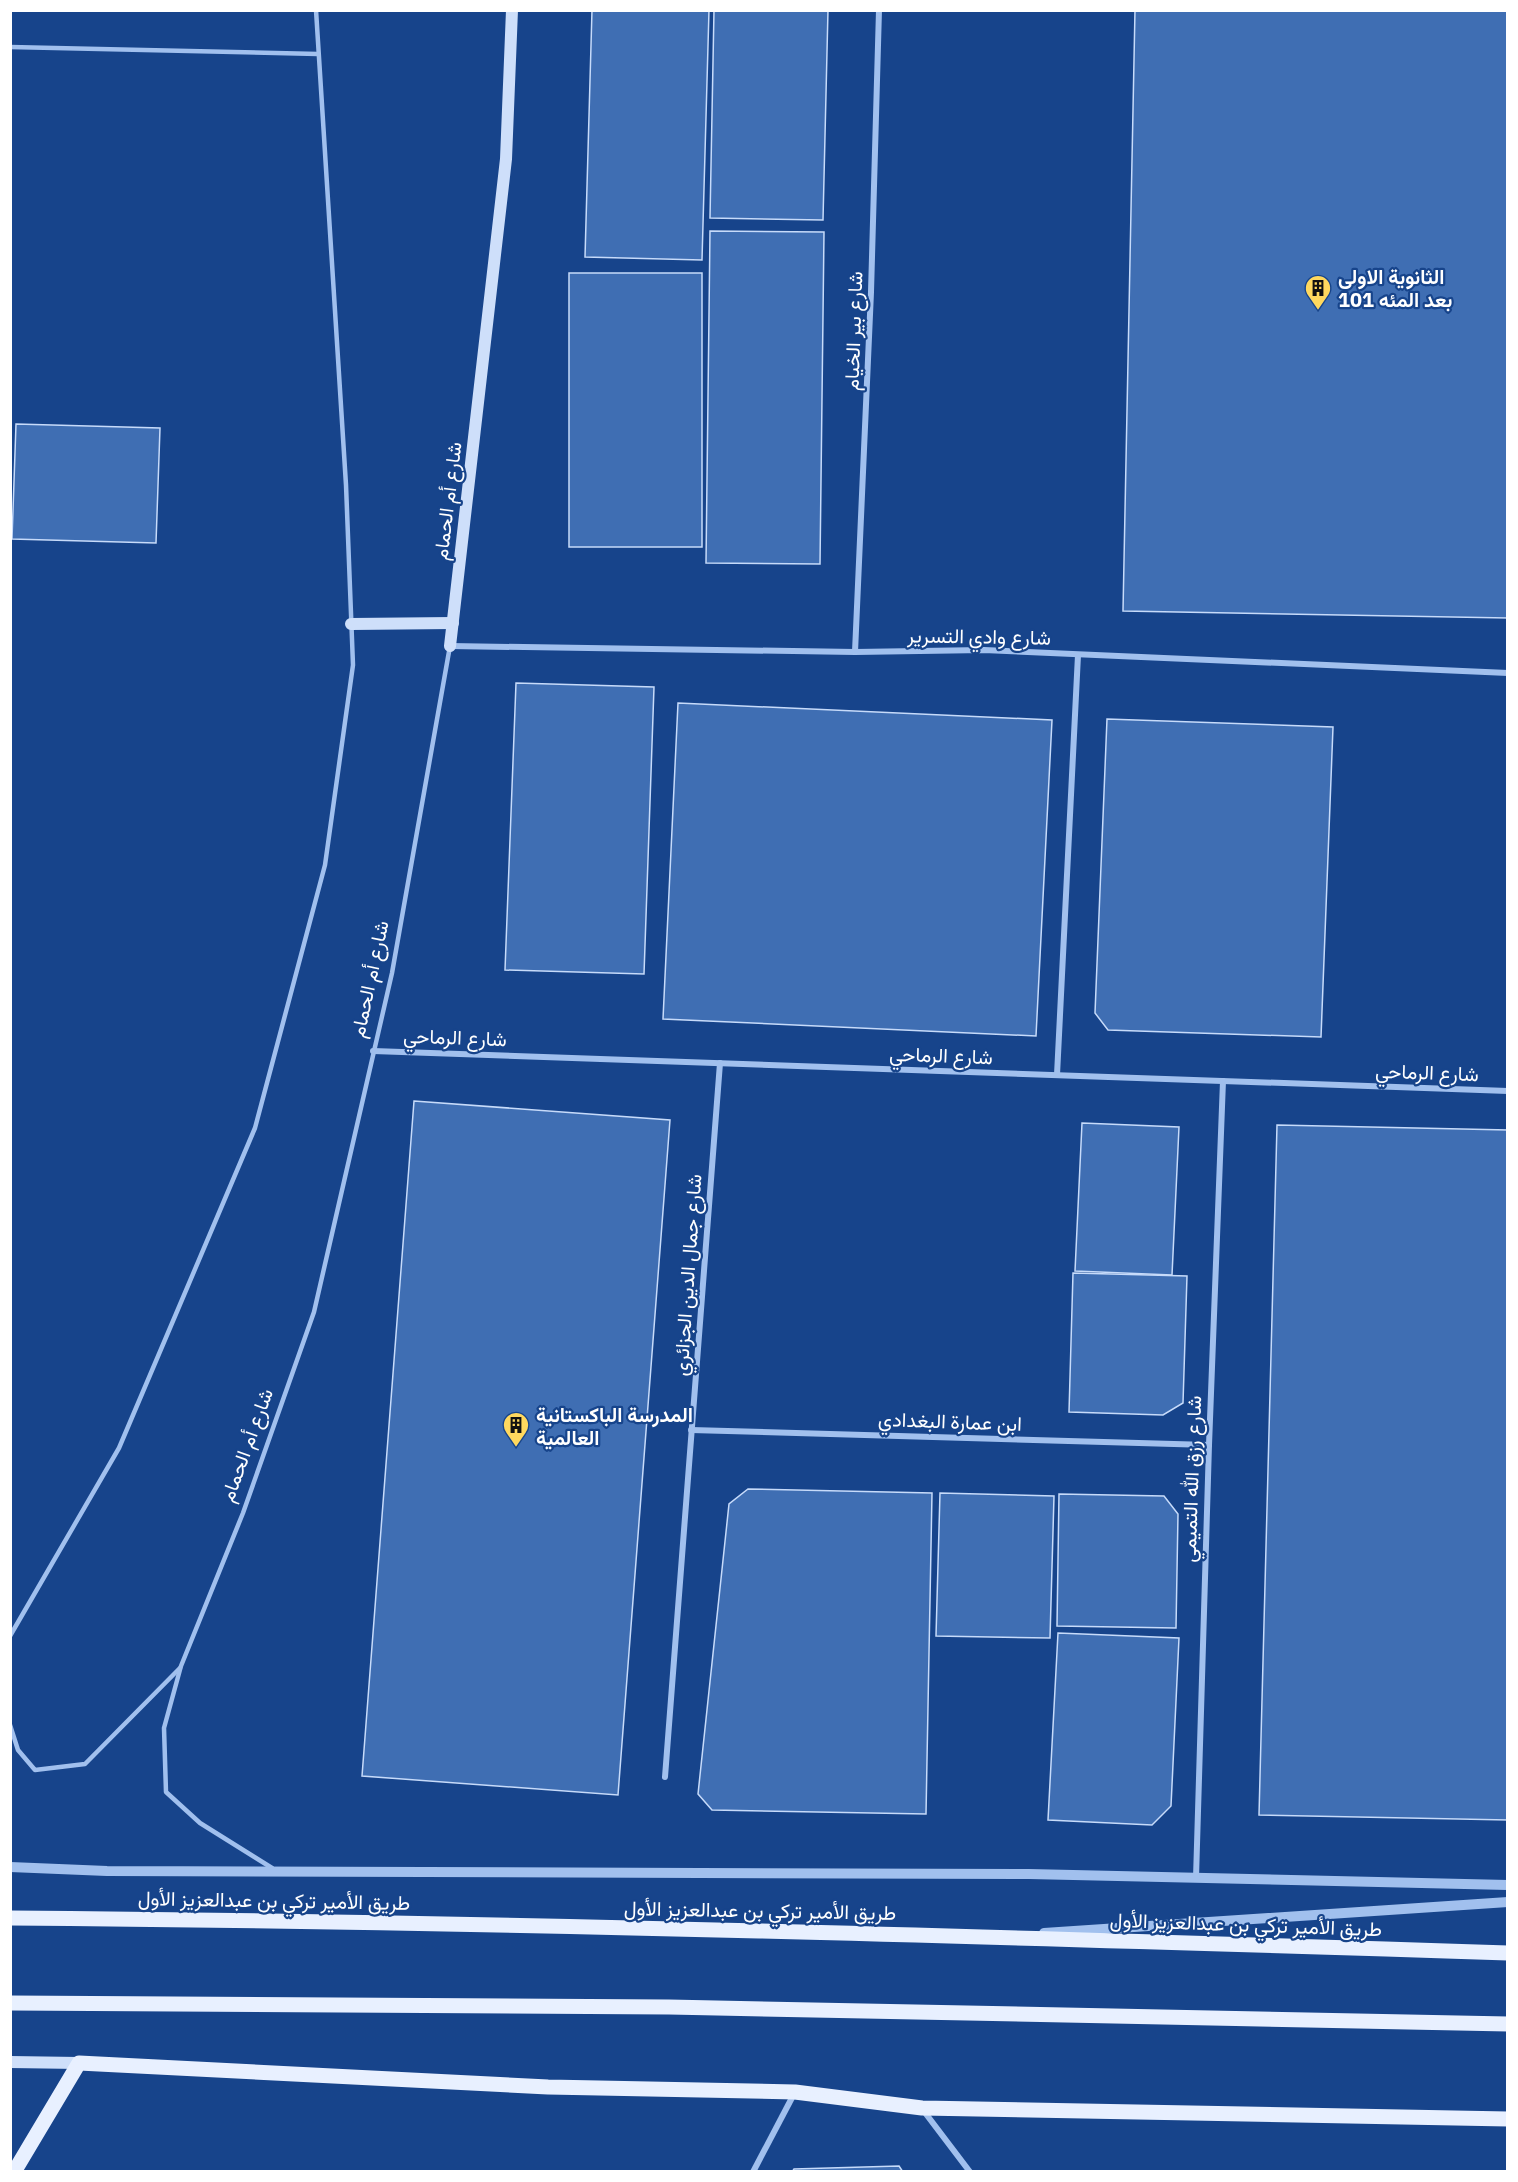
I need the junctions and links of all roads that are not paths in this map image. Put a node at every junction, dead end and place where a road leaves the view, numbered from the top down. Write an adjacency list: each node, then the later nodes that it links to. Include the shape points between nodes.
1 (316, 10): 5 (lane)
2 (512, 10): 6 (main road, شارع أم الحمام, via 506,159)
3 (879, 10): 9 (street, شارع بير الخيام)
4 (10, 47): 5 (lane)
5 (318, 54): 7 (lane, via 346,485)
6 (453, 623): 7 (main road); 8 (main road, شارع أم الحمام)
7 (351, 624): 19 (lane, via 353,665 325,865 255,1128 119,1448)
8 (450, 646): 9 (street, شارع وادي التسرير); 12 (lane, شارع أم الحمام, via 392,973)
9 (855, 652): 10 (street, شارع وادي التسرير, via 984,650)
10 (1078, 655): 11 (street, شارع وادي التسرير); 14 (street)
11 (1508, 673)
12 (373, 1051): 13 (street, شارع الرماحي); 20 (lane, شارع أم الحمام, via 314,1312 243,1513)
13 (720, 1063): 14 (street, شارع الرماحي); 17 (street, شارع جمال الدين الجزائري)
14 (1057, 1075): 15 (street, شارع الرماحي)
15 (1223, 1081): 16 (street, شارع الرماحي); 18 (street, شارع رزق الله التميمي)
16 (1508, 1091)
17 (691, 1430): 18 (street, ابن عمارة البغدادي); 22 (street, شارع جمال الدين الجزائري)
18 (1209, 1445): 25 (street, شارع رزق الله التميمي)
19 (10, 1636)
20 (182, 1666): 21 (lane, via 85,1764 35,1770 18,1749); 24 (lane, شارع أم الحمام, via 164,1728 166,1792 200,1823)
21 (10, 1725)
22 (665, 1777)
23 (10, 1867): 24 (street)
24 (277, 1871): 25 (street)
25 (1196, 1878): 26 (street)
26 (1508, 1886)
27 (1508, 1902): 29 (street)
28 (10, 1918): 29 (main road, طريق الأمير تركي بن عبدالعزيز الأول)
29 (984, 1936): 30 (main road, طريق الأمير تركي بن عبدالعزيز الأول)
30 (1508, 1953)
31 (10, 2003): 32 (main road, via 669,2007)
32 (1508, 2024)
33 (10, 2062): 34 (main road)
34 (79, 2063): 35 (main road, via 548,2087); 38 (main road)
35 (795, 2092): 36 (main road); 39 (street)
36 (922, 2108): 37 (main road); 40 (street)
37 (1508, 2119)
38 (14, 2172)
39 (753, 2172)
40 (970, 2172)

